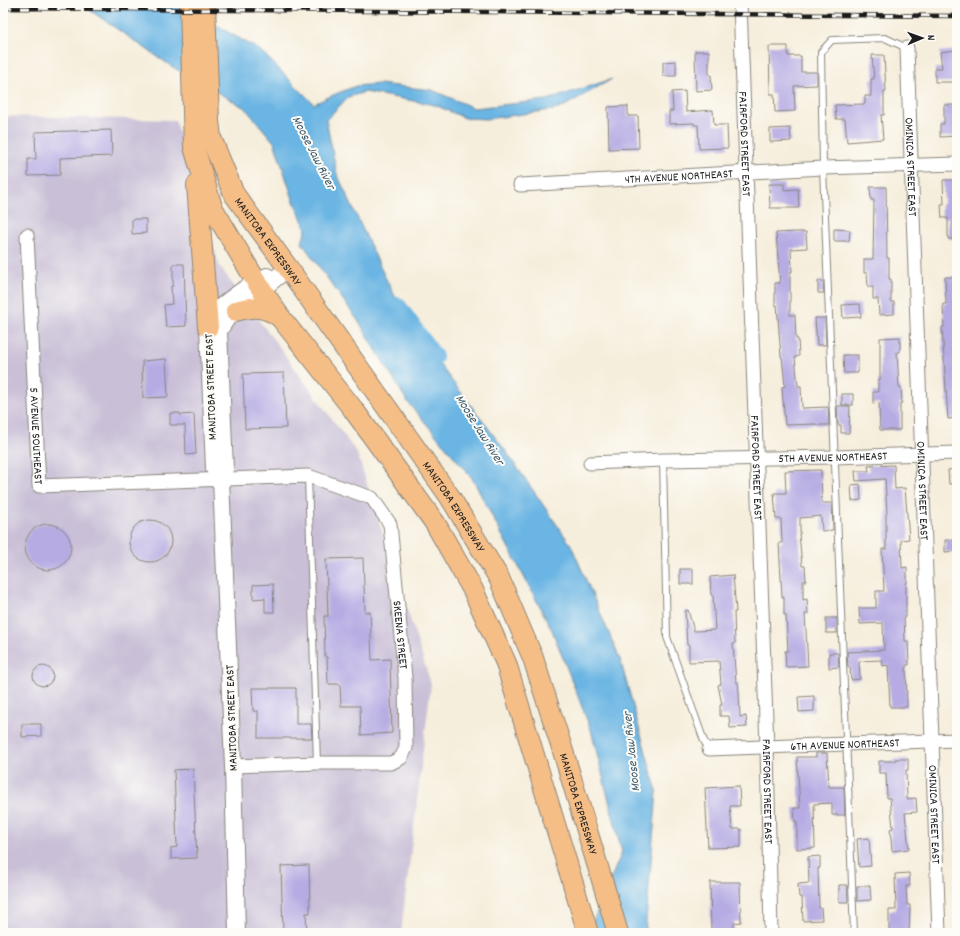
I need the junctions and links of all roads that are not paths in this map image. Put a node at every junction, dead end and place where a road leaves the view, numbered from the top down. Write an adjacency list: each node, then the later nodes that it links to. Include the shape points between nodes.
1 (190, 3): 5 (main road)
2 (205, 3): 5 (main road)
3 (740, 3): 10 (street, FAIRFORD STREET EAST)
4 (907, 48): 8 (street, OMINICA STREET EAST); 9 (lane, via 885,38 832,40 821,52)
5 (201, 122): 6 (main road, MANITOBA EXPRESSWAY); 13 (main road, MANITOBA EXPRESSWAY, via 211,138 234,194)
6 (194, 147): 14 (main road, MANITOBA EXPRESSWAY, via 212,207); 17 (main road)
7 (957, 164): 8 (street, 4TH AVENUE NORTHEAST)
8 (911, 166): 9 (street, 4TH AVENUE NORTHEAST); 19 (street, OMINICA STREET EAST)
9 (823, 168): 10 (street, 4TH AVENUE NORTHEAST); 20 (lane)
10 (746, 172): 11 (street, 4TH AVENUE NORTHEAST); 21 (street, FAIRFORD STREET EAST)
11 (520, 185)
12 (26, 234): 25 (street, 5 AVENUE SOUTHEAST, via 39,486)
13 (288, 268): 14 (street, MANITOBA STREET EAST); 35 (main road, MANITOBA EXPRESSWAY, via 450,497 499,578 533,658)
14 (259, 286): 15 (street, MANITOBA STREET EAST); 16 (main road, MANITOBA EXPRESSWAY); 17 (street, MANITOBA STREET EAST, via 222,306 213,315)
15 (236, 311): 16 (main road, via 262,308); 25 (street, MANITOBA STREET EAST, via 226,320 219,332 226,468)
16 (280, 317): 34 (main road, MANITOBA EXPRESSWAY, via 353,409 435,523 473,590 506,664)
17 (208, 327): 25 (street, MANITOBA STREET EAST, via 214,469)
18 (957, 453): 19 (street, 5TH AVENUE NORTHEAST)
19 (922, 454): 20 (street, 5TH AVENUE NORTHEAST); 27 (street, OMINICA STREET EAST)
20 (835, 457): 21 (street, 5TH AVENUE NORTHEAST); 28 (lane)
21 (757, 458): 22 (street, 5TH AVENUE NORTHEAST); 29 (street, FAIRFORD STREET EAST)
22 (663, 460): 23 (street, 5TH AVENUE NORTHEAST); 30 (lane, via 667,637)
23 (590, 463)
24 (308, 476): 25 (street); 31 (lane); 31 (street, SKEENA STREET, via 372,498 390,524 405,678 406,748 401,758 391,763)
25 (218, 479): 32 (street, MANITOBA STREET EAST)
26 (957, 740): 27 (street, 6TH AVENUE NORTHEAST)
27 (932, 741): 28 (street, 6TH AVENUE NORTHEAST); 38 (street, OMINICA STREET EAST)
28 (846, 744): 29 (street, 6TH AVENUE NORTHEAST); 37 (lane)
29 (767, 747): 30 (street, 6TH AVENUE NORTHEAST); 36 (street, FAIRFORD STREET EAST)
30 (709, 749)
31 (317, 763): 32 (street, SKEENA STREET)
32 (233, 766): 33 (street, MANITOBA STREET EAST)
33 (237, 933)
34 (588, 933)
35 (618, 933)
36 (771, 933)
37 (854, 933)
38 (939, 933)

